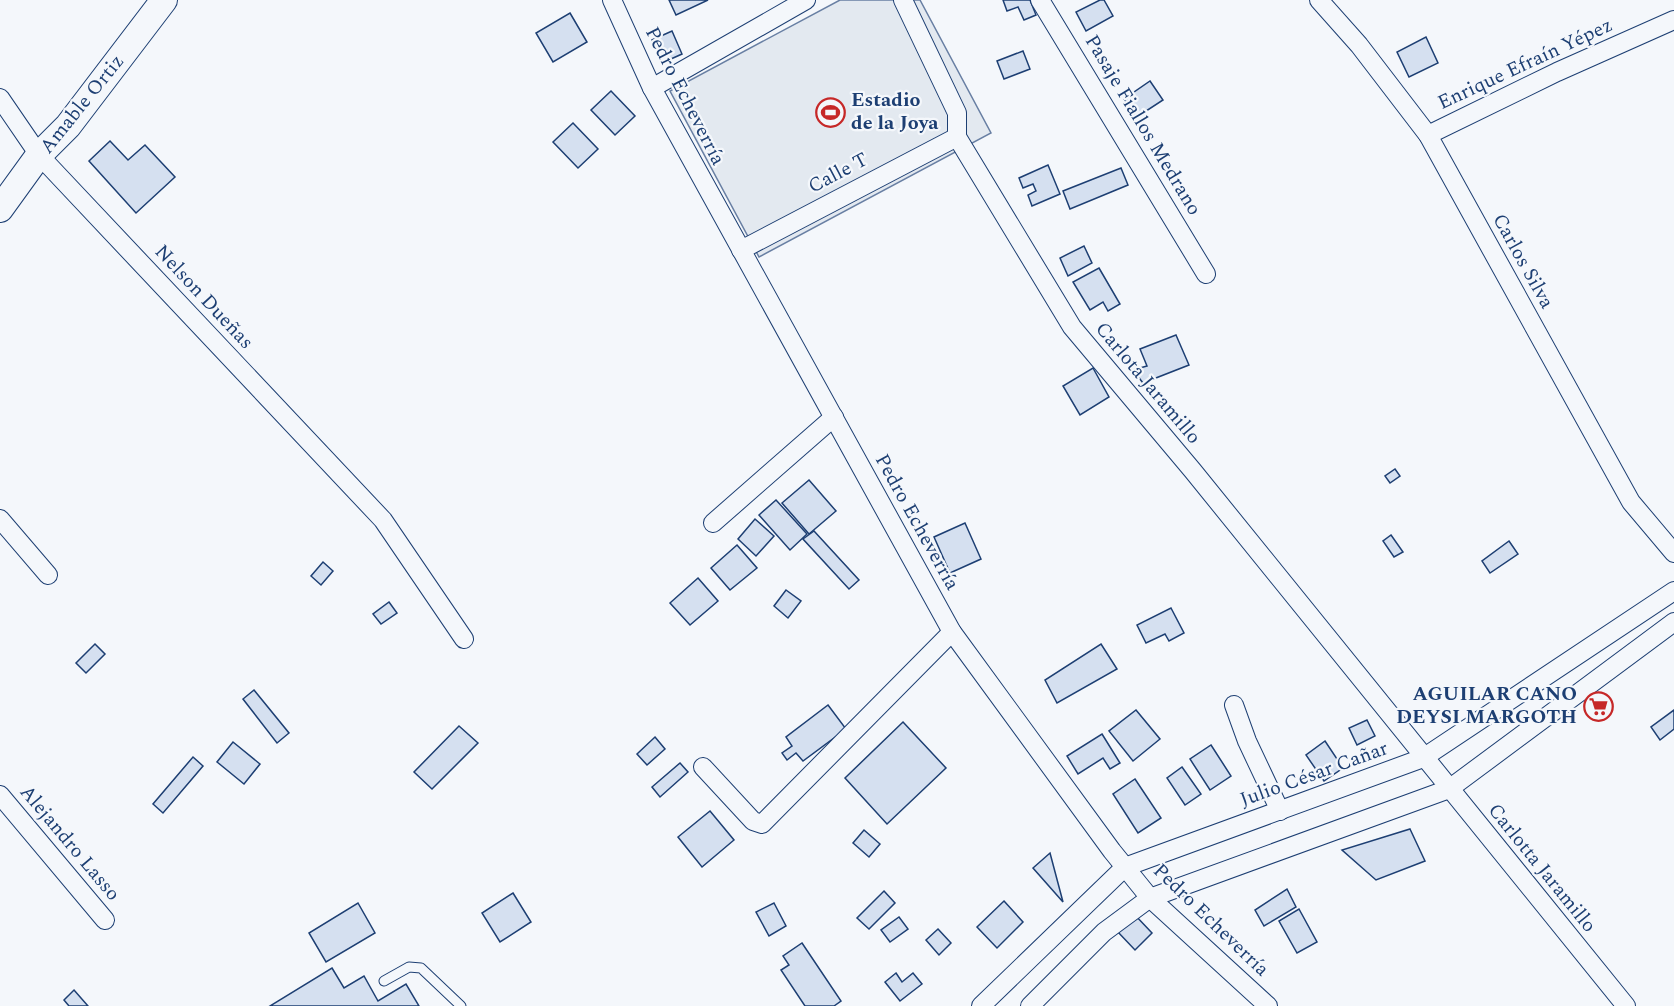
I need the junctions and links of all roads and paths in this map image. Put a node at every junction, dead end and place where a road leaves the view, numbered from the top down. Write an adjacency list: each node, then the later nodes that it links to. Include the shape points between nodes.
1 (164, 0): 12 (street, Amable Ortiz, via 68,126)
2 (612, 0): 8 (street, Pedro Echeverría)
3 (806, 0): 8 (street)
4 (903, 0): 11 (street, Carlota Jaramillo, via 957,113)
5 (1040, 0): 15 (street, Pasaje Fiallos Medrano)
6 (1319, 0): 10 (street, Carlos Silva)
7 (1674, 20): 10 (street, Enrique Efraín Yépez)
8 (652, 88): 14 (street, Pedro Echeverría)
9 (0, 98): 12 (street, Nelson Dueñas)
10 (1428, 135): 19 (street, Carlos Silva, via 1631,502)
11 (957, 137): 14 (street, Calle T); 26 (street, Carlota Jaramillo, via 1072,327)
12 (39, 155): 13 (street, Amable Ortiz); 24 (street, Nelson Dueñas, via 383,520)
13 (0, 209)
14 (741, 250): 16 (street, Pedro Echeverría)
15 (1206, 274)
16 (834, 417): 18 (street); 23 (street, Pedro Echeverría)
17 (0, 519): 20 (street)
18 (713, 523)
19 (1674, 553)
20 (48, 575)
21 (1674, 591): 26 (street, Julio César Cañar)
22 (1674, 622): 28 (street)
23 (952, 632): 27 (street, via 762,824 753,821); 31 (street, Pedro Echeverría)
24 (464, 639)
25 (1234, 705): 30 (street)
26 (1423, 758): 28 (street, Carlotta Jaramillo); 30 (street, Julio César Cañar)
27 (703, 767)
28 (1449, 789): 32 (street); 39 (street, Carlotta Jaramillo)
29 (0, 795): 33 (street, Alejandro Lasso)
30 (1281, 811): 31 (street, Julio César Cañar)
31 (1125, 867): 32 (street, Pedro Echeverría); 36 (street, Julio César Cañar)
32 (1150, 898): 37 (street, via 1104,932); 38 (street, Pedro Echeverría)
33 (105, 920)
34 (384, 981): 35 (lane, via 409,967 420,968)
35 (460, 1006)
36 (981, 1006)
37 (1030, 1006)
38 (1268, 1006)
39 (1626, 1006)

